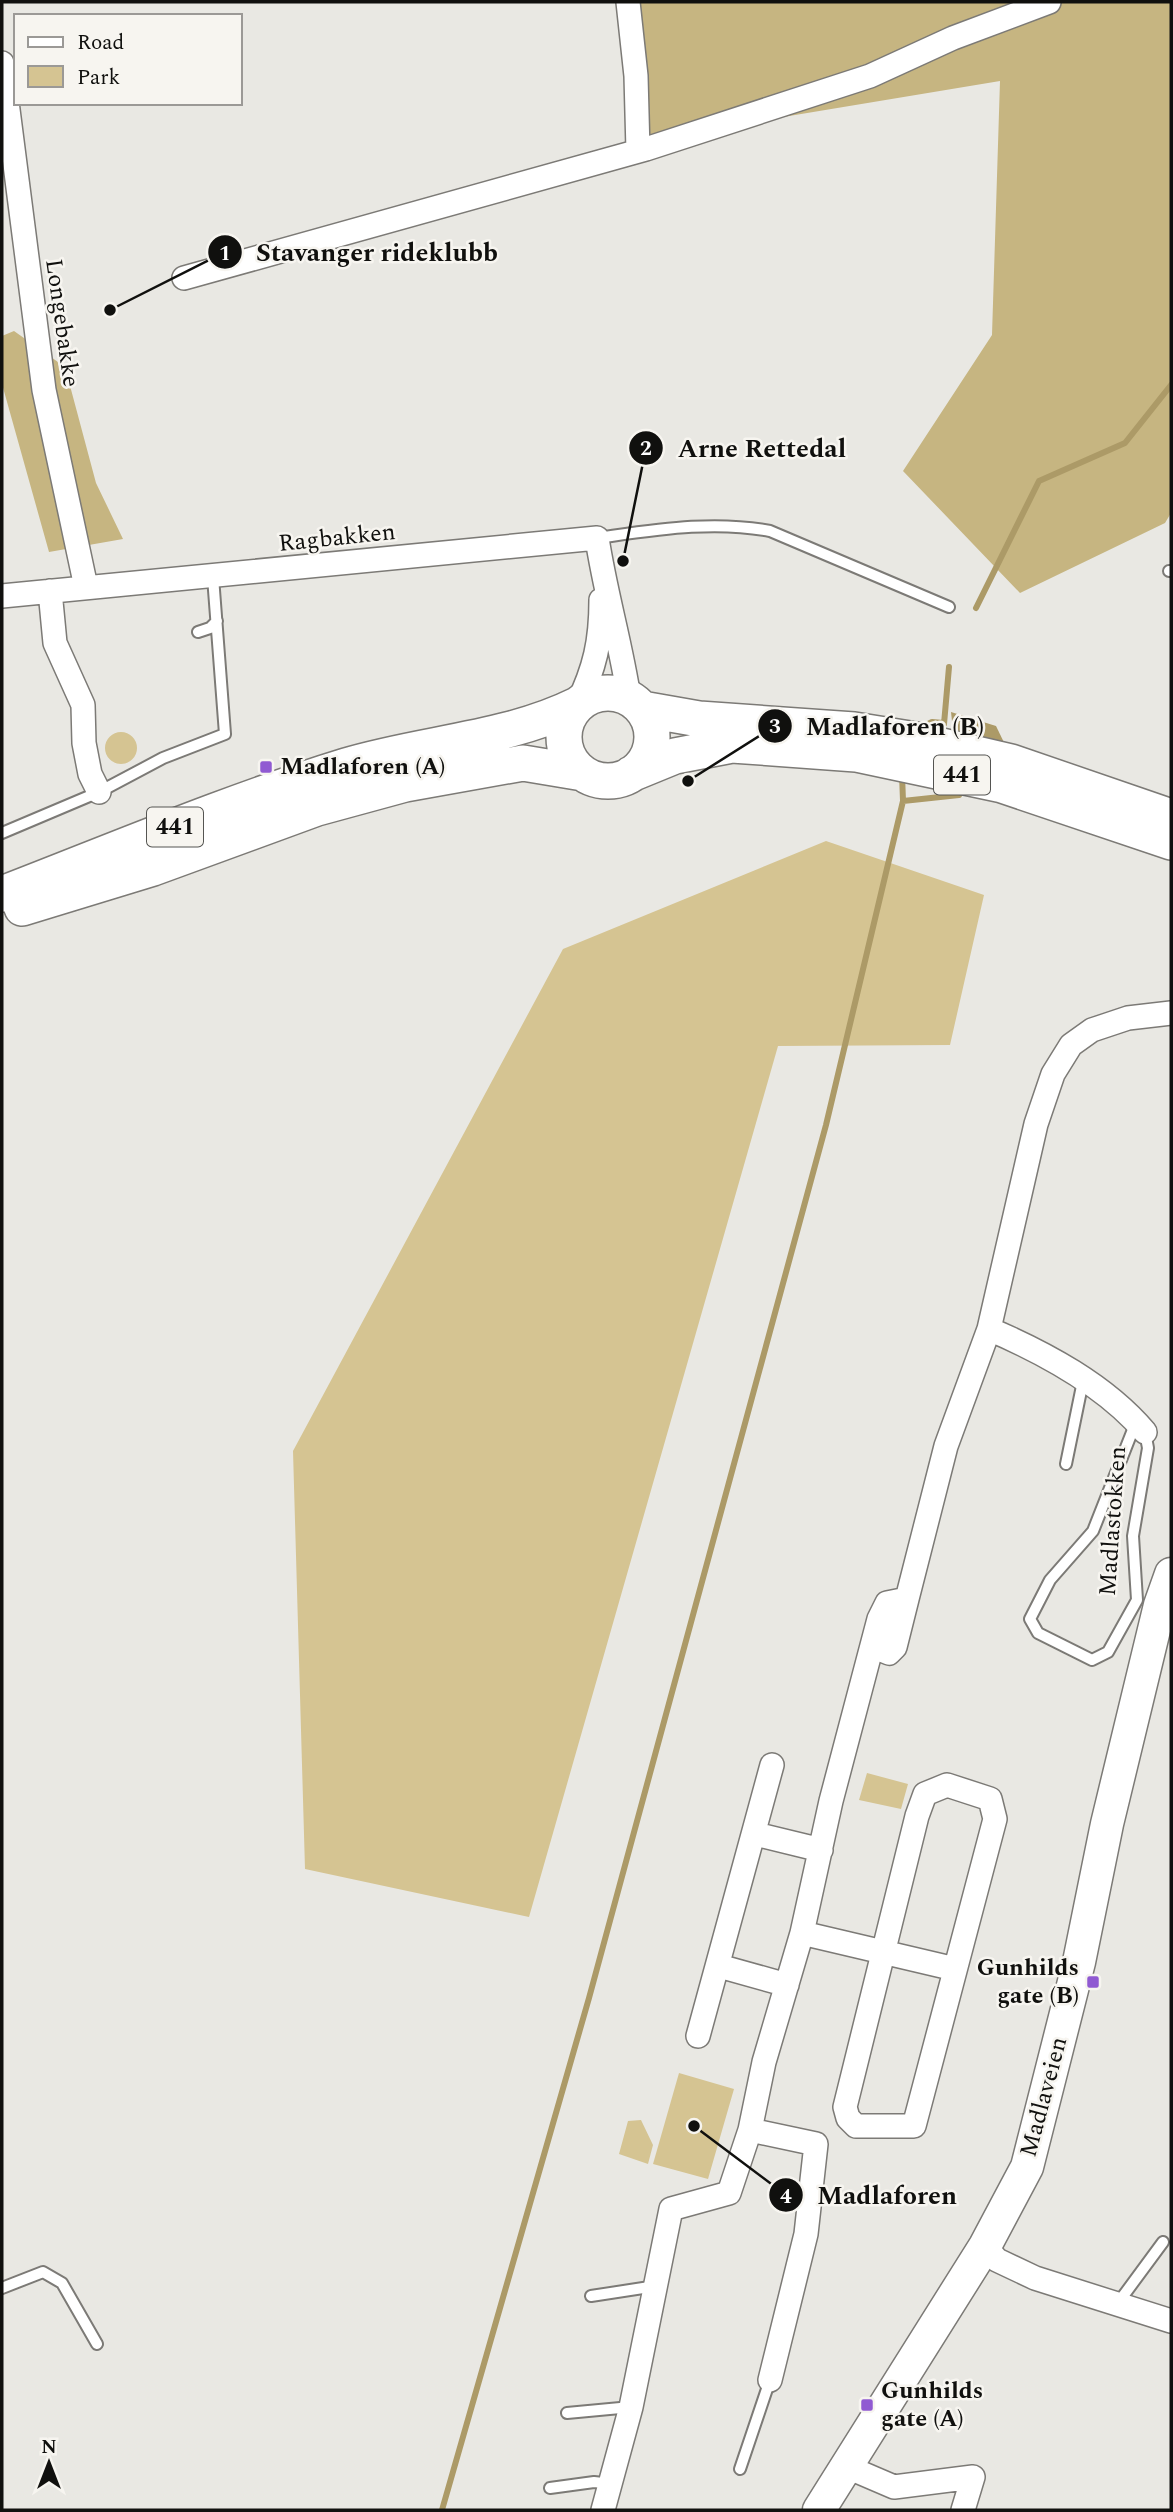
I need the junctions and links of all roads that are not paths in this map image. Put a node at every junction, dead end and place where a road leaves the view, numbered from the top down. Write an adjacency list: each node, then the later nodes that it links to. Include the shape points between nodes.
1 (628, 2): 4 (street)
2 (1049, 2): 4 (street, via 870,76)
3 (2, 63): 9 (street, Longebakke, via 44,390)
4 (638, 151): 5 (street)
5 (184, 278)
6 (597, 538): 7 (street); 8 (street, Ragbakken); 12 (lane, via 696,525 770,531)
7 (602, 569): 15 (street); 16 (street, via 601,640)
8 (213, 577): 9 (street, Ragbakken); 13 (lane)
9 (86, 587): 10 (street, Ragbakken)
10 (50, 591): 11 (street, Ragbakken); 20 (street, via 55,643 83,705 84,743)
11 (2, 596)
12 (949, 607)
13 (217, 621): 14 (lane); 20 (lane, via 225,734)
14 (198, 632)
15 (635, 704): 16 (main road, 441, via 606,693); 17 (main road, 441); 19 (main road, via 650,724 652,740 643,763)
16 (577, 705): 18 (main road, via 564,741); 25 (main road, 441, via 526,726 435,744 308,778)
17 (813, 737): 19 (main road, 441, via 675,756); 21 (main road, 441, via 916,740 975,753)
18 (583, 773): 19 (main road, 441, via 602,780); 26 (main road, 441, via 523,763 405,783)
19 (631, 774)
20 (99, 792): 23 (lane)
21 (1112, 809): 22 (main road, 441); 24 (main road, 441)
22 (1171, 817)
23 (2, 833)
24 (1171, 842)
25 (2, 894)
26 (2, 914)
27 (1171, 1013): 28 (street, via 1128,1018 1092,1030 1071,1045 1053,1074 1036,1124)
28 (989, 1329): 29 (street, Madlastokken, via 1041,1351); 36 (street, via 946,1446 907,1600 883,1608)
29 (1083, 1381): 30 (street, Madlastokken); 31 (lane)
30 (1140, 1427): 30 (lane, Madlastokken, via 1093,1531 1049,1580 1030,1619 1038,1633 1093,1660 1108,1652 1137,1601 1133,1536 1148,1448)
31 (1066, 1464)
32 (1171, 1574): 33 (main road, Madlaveien)
33 (1166, 1597): 45 (main road, Madlaveien, via 1027,2167)
34 (772, 1765): 35 (street)
35 (755, 1834): 36 (street); 39 (street)
36 (821, 1850): 37 (street)
37 (802, 1933): 38 (street); 41 (street)
38 (886, 1951): 40 (street); 40 (street, via 845,2106 856,2126 914,2126); 40 (street, via 921,1800 947,1785 990,1799 995,1818)
39 (719, 1966): 41 (street); 42 (street)
40 (955, 1969)
41 (787, 1985): 43 (street)
42 (698, 2036)
43 (750, 2130): 46 (street, via 729,2193 671,2209); 52 (street, via 816,2144 806,2234)
44 (1163, 2242): 49 (lane)
45 (985, 2246): 49 (street, via 997,2260 1035,2278); 55 (main road, Madlaveien)
46 (656, 2286): 48 (lane); 53 (street)
47 (2, 2288): 51 (lane, via 43,2272 62,2283)
48 (591, 2296)
49 (1118, 2302): 50 (street)
50 (1171, 2321)
51 (97, 2344)
52 (770, 2380): 56 (lane)
53 (631, 2407): 54 (lane); 57 (street)
54 (567, 2413)
55 (845, 2466): 60 (main road, Madlaveien); 61 (street, via 894,2487 973,2477)
56 (740, 2469)
57 (612, 2484): 58 (lane); 59 (street)
58 (550, 2488)
59 (603, 2510)
60 (819, 2510)
61 (963, 2510)

